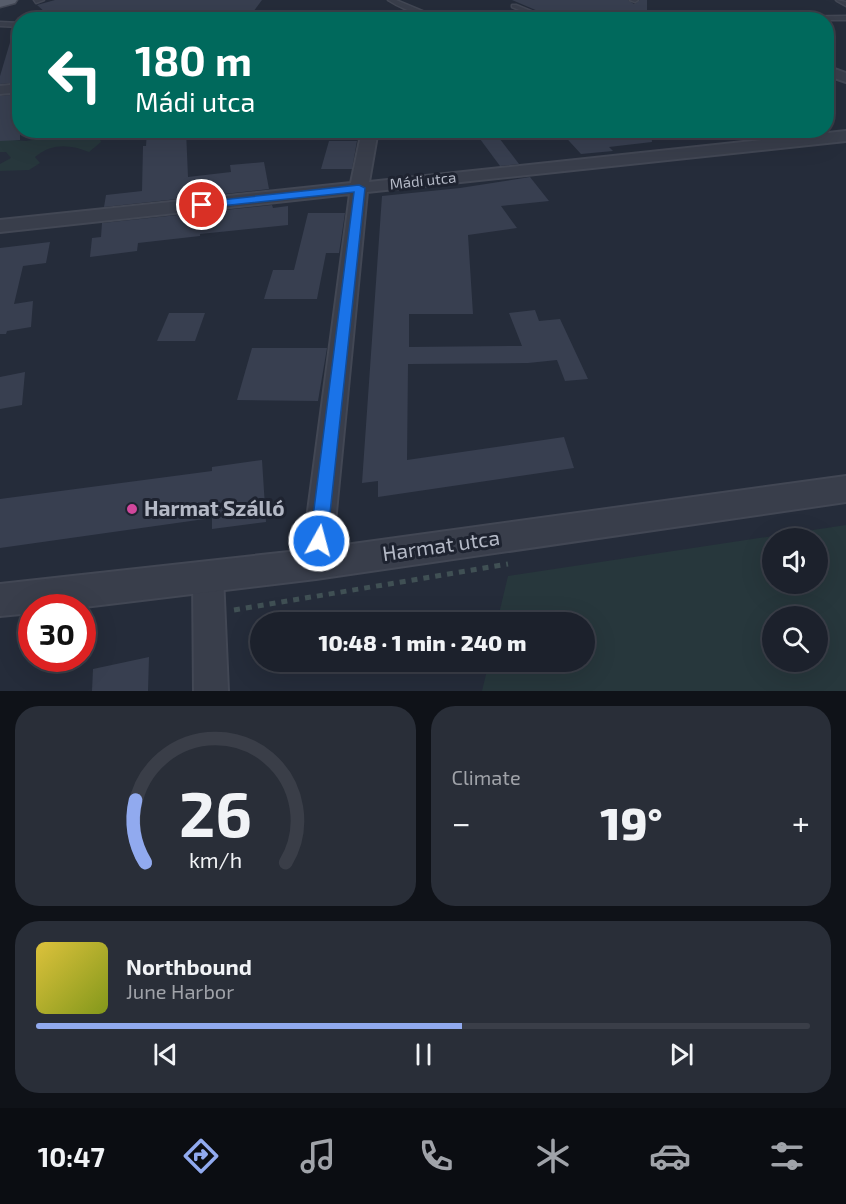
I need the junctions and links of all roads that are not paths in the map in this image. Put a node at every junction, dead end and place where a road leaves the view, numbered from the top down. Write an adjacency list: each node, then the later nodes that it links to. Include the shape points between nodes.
1 (9, 0): 4 (main road)
2 (391, 0): 7 (lane)
3 (839, 0): 5 (lane)
4 (0, 2)
5 (846, 4)
6 (514, 6): 8 (lane)
7 (419, 12)
8 (529, 12)
9 (368, 138): 11 (street)
10 (827, 138): 11 (street, Mádi utca)
11 (359, 188): 12 (street, Mádi utca); 14 (street)
12 (0, 226)
13 (846, 489): 14 (street, Harmat utca)
14 (316, 564): 15 (street, Harmat utca)
15 (208, 576): 16 (street, Harmat utca); 17 (street)
16 (0, 600)
17 (211, 691)

